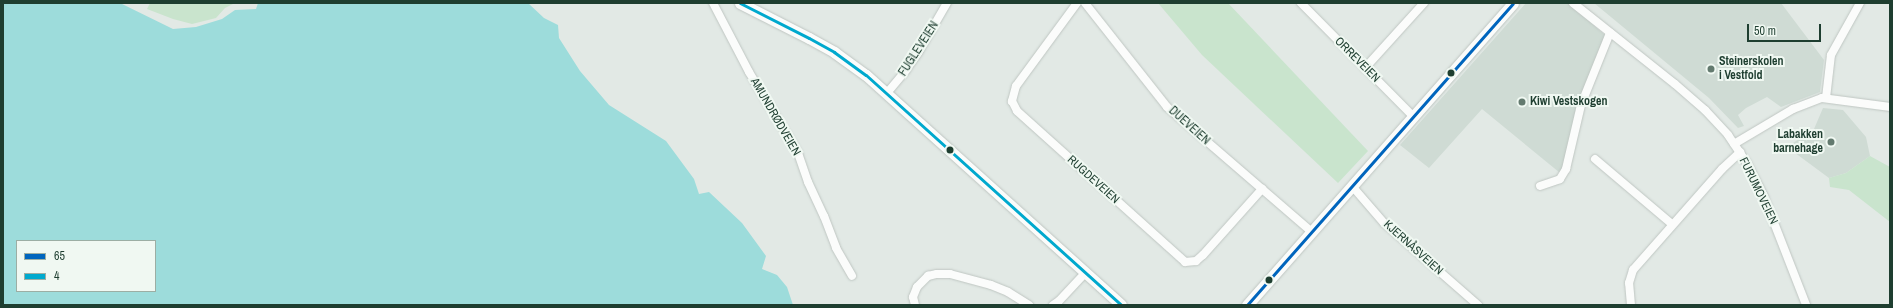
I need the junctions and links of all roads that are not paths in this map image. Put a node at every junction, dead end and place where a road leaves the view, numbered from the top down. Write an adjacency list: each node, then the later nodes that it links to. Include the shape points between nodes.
1 (713, 3): 26 (street, AMUNDRØDVEIEN, via 749,72 798,153 836,248)
2 (740, 3): 13 (main road, via 834,52)
3 (947, 3): 13 (street, FUGLEVEIEN, via 918,53)
4 (1077, 3): 22 (street, RUGDEVEIEN, via 1016,86 1012,101 1017,112 1185,262 1196,261 1203,255)
5 (1084, 3): 22 (street, DUEVEIEN, via 1163,102)
6 (1301, 3): 12 (street, ORREVEIEN)
7 (1424, 3): 12 (street)
8 (1513, 3): 16 (main road)
9 (1572, 3): 11 (street, FURUMOVEIEN)
10 (1860, 3): 14 (street, via 1831,55)
11 (1610, 33): 17 (street, FURUMOVEIEN, via 1705,110); 21 (street, via 1581,105 1566,170 1560,179)
12 (1365, 68): 16 (street, ORREVEIEN)
13 (887, 93): 25 (main road)
14 (1826, 98): 15 (street); 17 (street, via 1793,109)
15 (1890, 107)
16 (1413, 116): 20 (main road)
17 (1734, 144): 18 (street, FURUMOVEIEN)
18 (1740, 152): 23 (street); 27 (street, FURUMOVEIEN, via 1764,197)
19 (1595, 159): 23 (street)
20 (1352, 186): 24 (main road); 33 (street, KJERNÅSVEIEN, via 1384,223)
21 (1540, 186)
22 (1262, 189): 24 (street, DUEVEIEN)
23 (1672, 224): 34 (street, via 1633,270 1629,283)
24 (1312, 232): 32 (main road)
25 (1085, 273): 30 (street); 31 (main road)
26 (852, 276)
27 (1803, 303)
28 (915, 305): 29 (street, via 913,297 917,287 928,276 950,274 1008,292)
29 (1029, 305)
30 (1053, 305)
31 (1121, 305)
32 (1247, 305)
33 (1478, 305)
34 (1632, 305)

